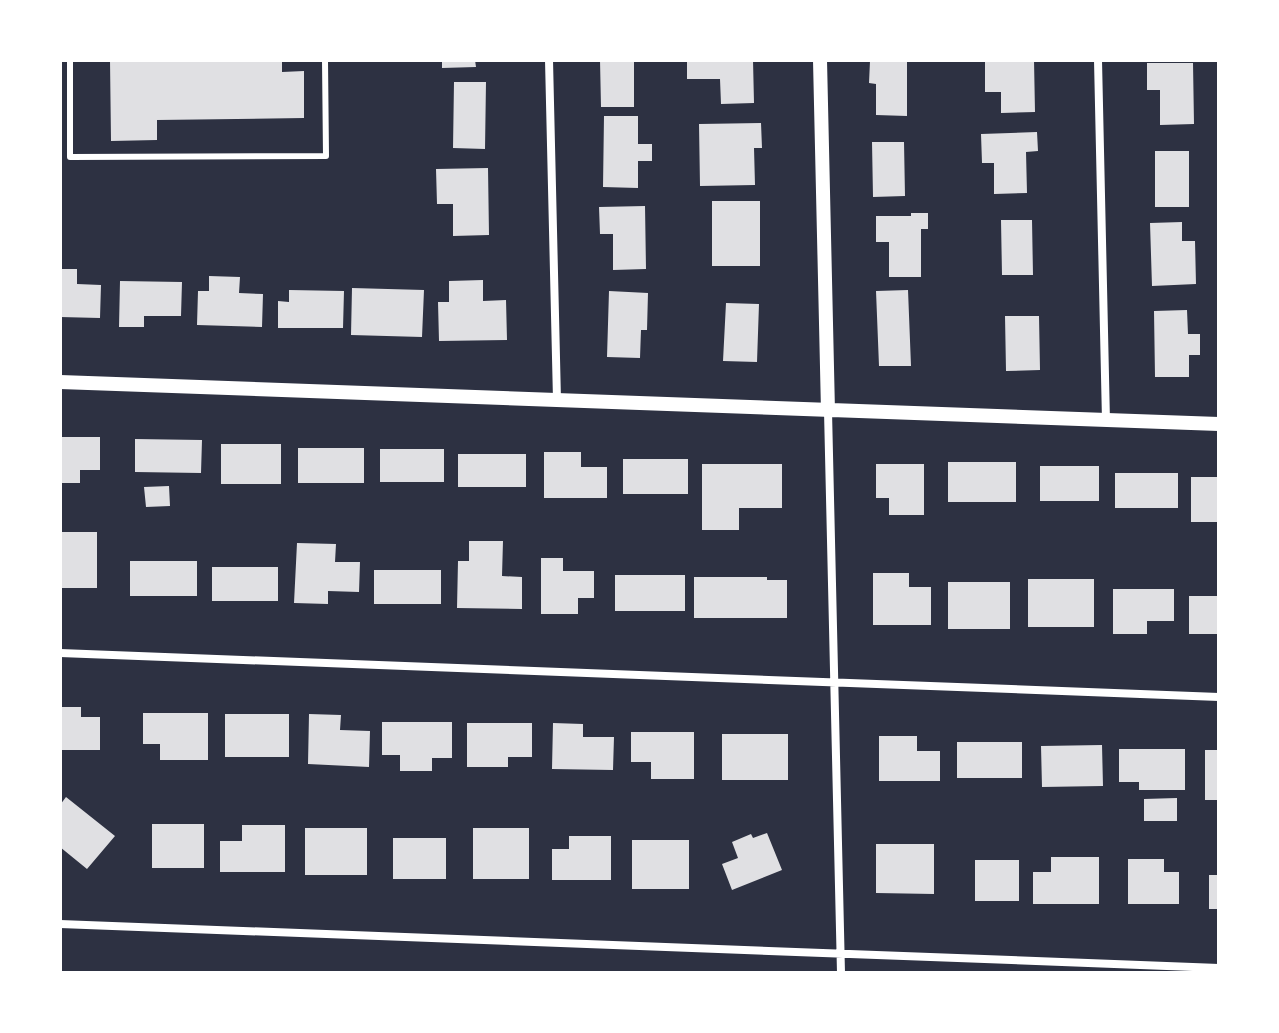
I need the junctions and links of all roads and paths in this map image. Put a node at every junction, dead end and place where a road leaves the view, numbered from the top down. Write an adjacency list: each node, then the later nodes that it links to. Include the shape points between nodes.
1 (70, 60): 2 (lane, via 70,157 326,156)
2 (325, 60)
3 (549, 60): 7 (street)
4 (820, 60): 8 (street)
5 (1098, 60): 9 (street)
6 (60, 382): 7 (street)
7 (557, 400): 8 (street)
8 (828, 411): 9 (street); 12 (street)
9 (1106, 421): 10 (street)
10 (1219, 424)
11 (60, 653): 12 (street)
12 (834, 682): 13 (street); 15 (street)
13 (1219, 697)
14 (60, 924): 15 (street)
15 (840, 954): 16 (street); 17 (street)
16 (1219, 968)
17 (841, 973)

